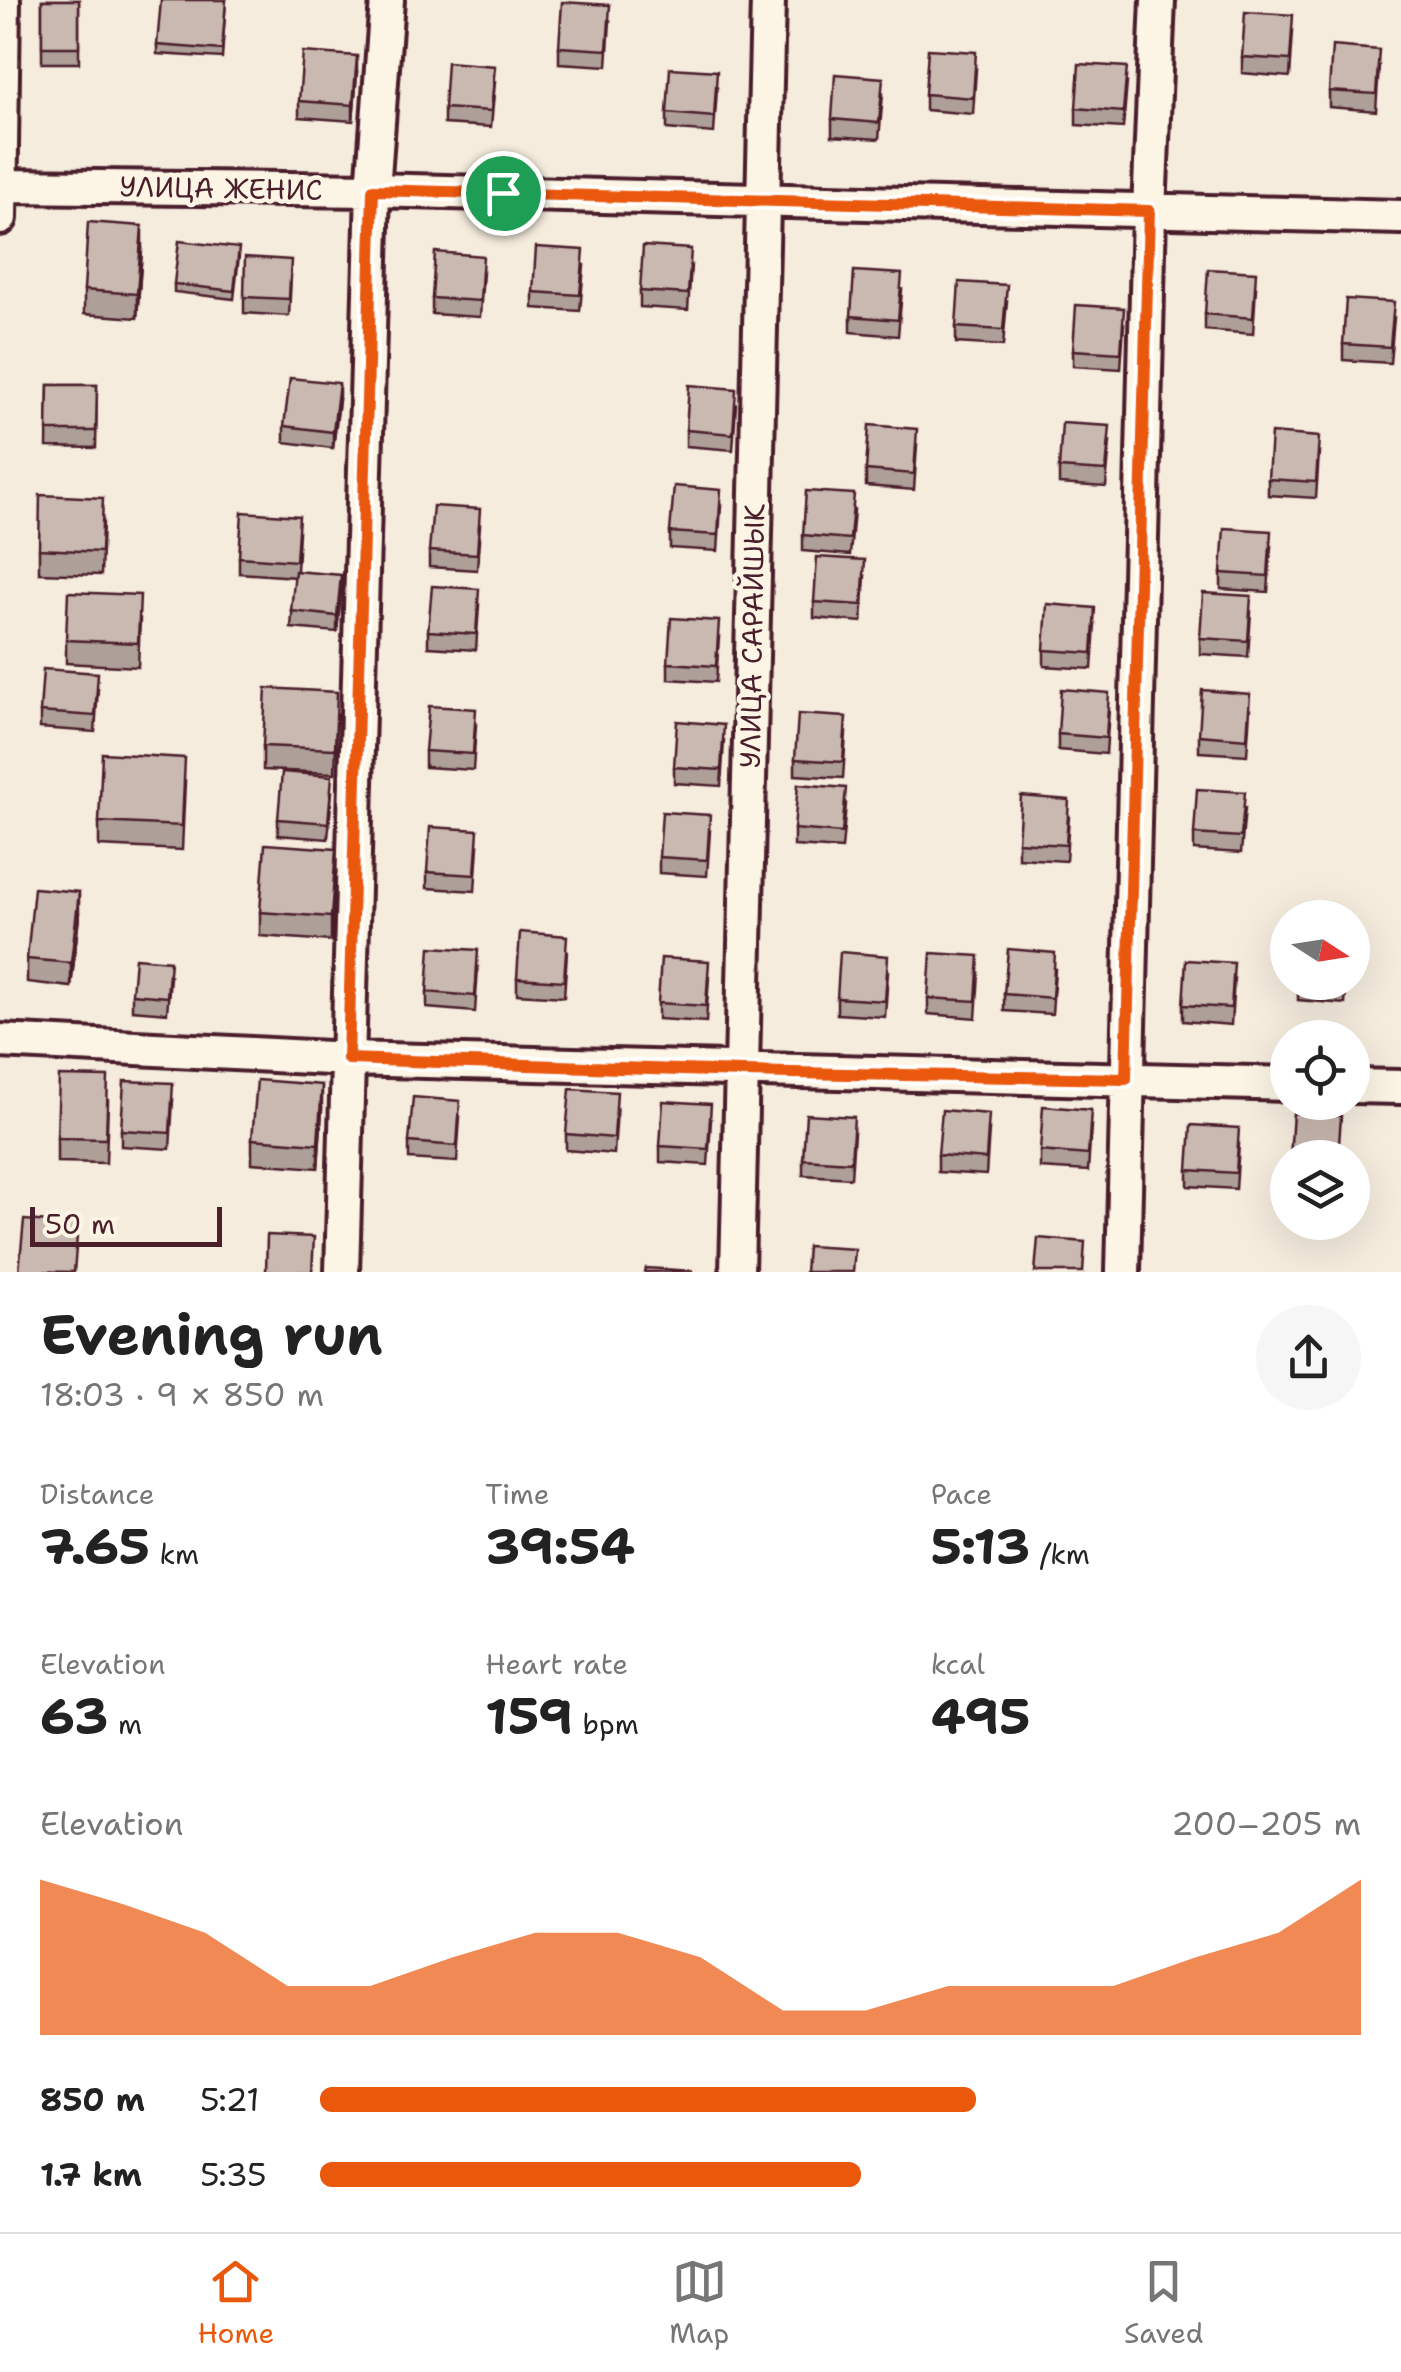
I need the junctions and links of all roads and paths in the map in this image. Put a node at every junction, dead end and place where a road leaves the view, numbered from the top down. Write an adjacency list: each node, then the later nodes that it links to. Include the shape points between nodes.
1 (3, 0): 6 (street)
2 (387, 0): 5 (street)
3 (768, 0): 7 (street, УЛИЦА САРАЙШЫК)
4 (1158, 0): 8 (street)
5 (373, 190): 6 (street, УЛИЦА ЖЕНИС); 7 (street, УЛИЦА ЖЕНИС); 11 (street)
6 (0, 196)
7 (763, 200): 8 (street, УЛИЦА ЖЕНИС); 12 (street, УЛИЦА САРАЙШЫК)
8 (1149, 211): 9 (street, УЛИЦА ЖЕНИС); 13 (street)
9 (1401, 217)
10 (0, 1041): 11 (street)
11 (348, 1059): 12 (street); 17 (street)
12 (742, 1072): 13 (street); 18 (street, УЛИЦА САРАЙШЫК)
13 (1126, 1079): 14 (street); 19 (street)
14 (1270, 1083)
15 (1370, 1086): 16 (street)
16 (1401, 1087)
17 (342, 1272)
18 (737, 1272)
19 (1123, 1272)

